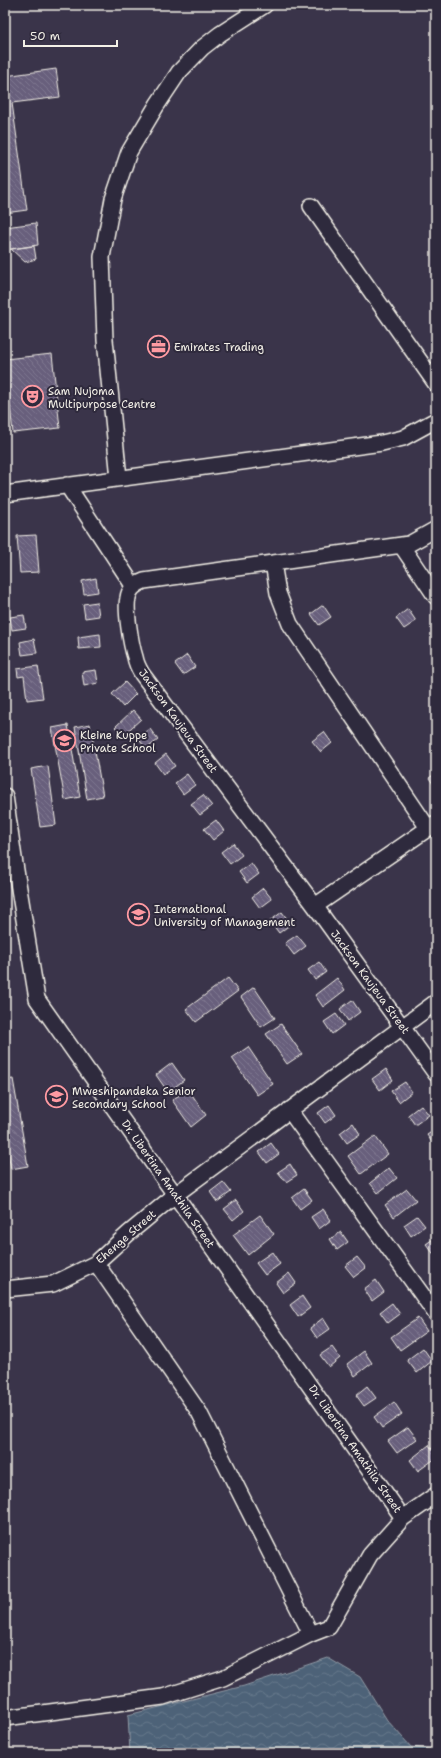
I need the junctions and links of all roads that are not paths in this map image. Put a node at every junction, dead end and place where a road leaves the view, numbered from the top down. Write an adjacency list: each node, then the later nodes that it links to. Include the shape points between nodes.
1 (265, 5): 5 (street, via 202,48 179,72 129,152 113,198 102,257 105,340)
2 (311, 206): 3 (street)
3 (436, 384)
4 (436, 420): 5 (street, via 403,438 382,443)
5 (119, 478): 6 (street)
6 (67, 485): 7 (street); 11 (street)
7 (5, 494)
8 (436, 530): 9 (street, via 415,542)
9 (401, 545): 10 (street); 12 (street)
10 (273, 563): 11 (street, via 144,581); 14 (street, via 278,593 290,624)
11 (134, 587): 15 (street, Jackson Kaujeua Street, via 128,598 128,606 135,657 142,674)
12 (436, 597)
13 (5, 796): 20 (street, Dr. Libertina Amathila Street, via 37,999)
14 (432, 825): 15 (street)
15 (315, 906): 17 (street, Jackson Kaujeua Street)
16 (436, 1002): 17 (street, Ehenge Street)
17 (402, 1026): 18 (street, Jackson Kaujeua Street); 19 (street, Ehenge Street)
18 (436, 1074)
19 (289, 1110): 20 (street, Ehenge Street); 23 (street)
20 (175, 1195): 21 (street, Ehenge Street); 25 (street, Dr. Libertina Amathila Street)
21 (96, 1263): 22 (street, Ehenge Street, via 53,1284); 26 (street, via 199,1412)
22 (5, 1289)
23 (436, 1314)
24 (436, 1495): 25 (street)
25 (403, 1518): 26 (street, via 370,1555 330,1628)
26 (311, 1634): 27 (street, via 223,1678 163,1697)
27 (5, 1718)

